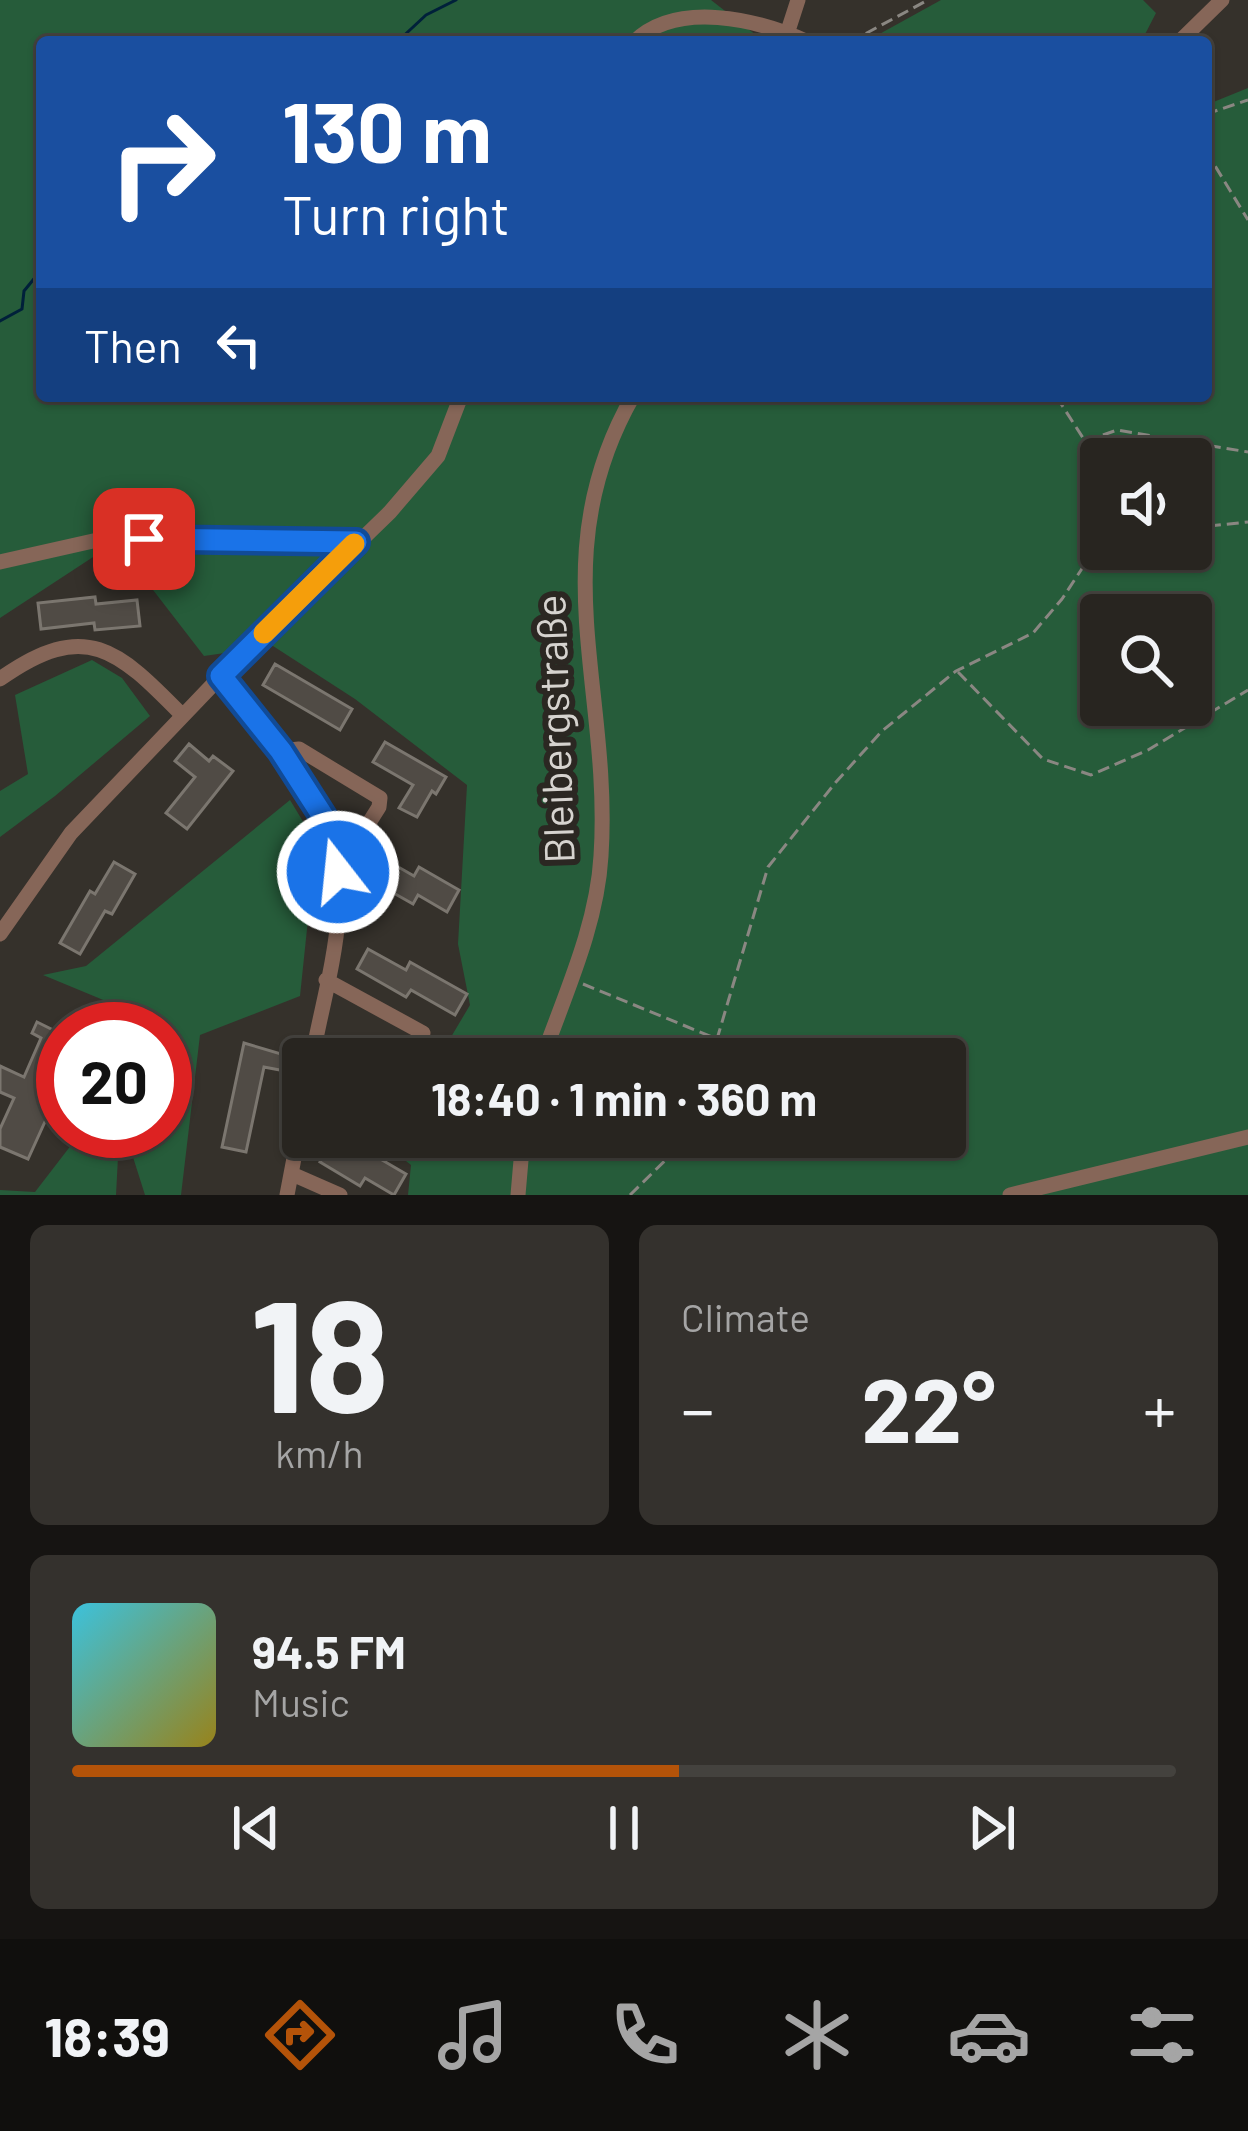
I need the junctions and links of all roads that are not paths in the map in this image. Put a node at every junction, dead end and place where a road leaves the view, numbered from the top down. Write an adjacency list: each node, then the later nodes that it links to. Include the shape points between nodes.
1 (798, 0): 5 (street)
2 (1222, 0): 6 (street)
3 (643, 36): 4 (street, via 669,18 704,12)
4 (783, 36)
5 (786, 36)
6 (1185, 36)
7 (459, 402): 9 (street, via 438,456)
8 (630, 402): 20 (street, Bleibergstraße, via 586,535 601,858 590,920)
9 (356, 542): 10 (street, via 102,539); 11 (street)
10 (0, 562)
11 (221, 676): 13 (street); 14 (street)
12 (0, 679): 13 (street, via 32,657 90,648 120,656)
13 (182, 715): 16 (street, via 71,833)
14 (281, 751): 15 (street, via 326,821); 15 (street, via 299,749 380,798)
15 (338, 872): 17 (street)
16 (0, 934)
17 (326, 980): 18 (street); 19 (street)
18 (423, 1034)
19 (316, 1038)
20 (549, 1038)
21 (1248, 1137): 28 (street)
22 (295, 1158): 24 (street)
23 (521, 1158): 27 (street)
24 (292, 1174): 25 (street); 26 (street)
25 (287, 1195)
26 (340, 1195)
27 (518, 1195)
28 (1010, 1195)

